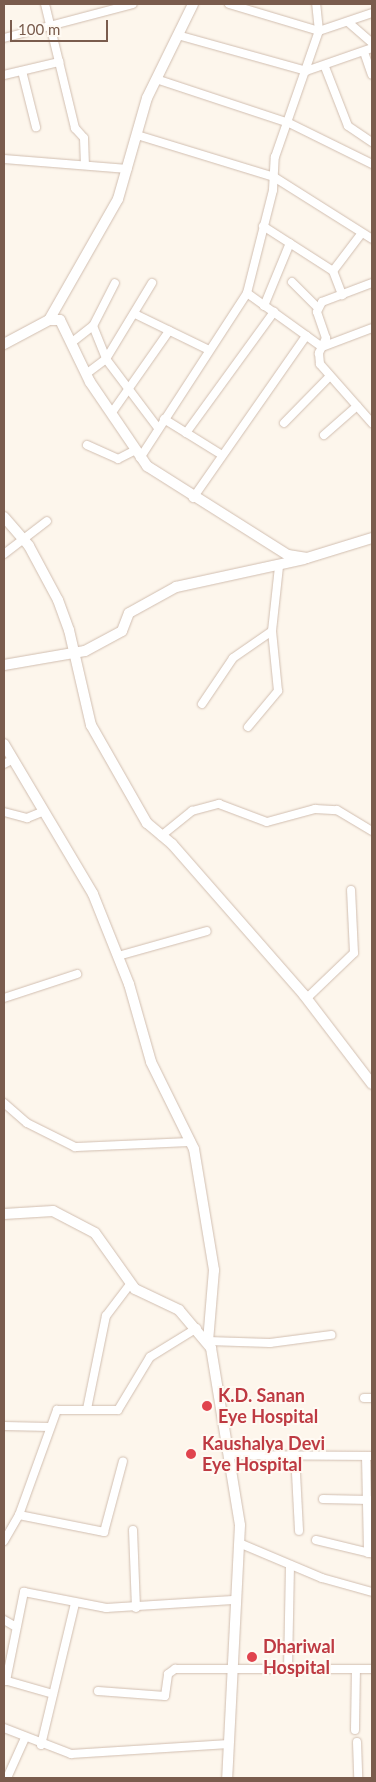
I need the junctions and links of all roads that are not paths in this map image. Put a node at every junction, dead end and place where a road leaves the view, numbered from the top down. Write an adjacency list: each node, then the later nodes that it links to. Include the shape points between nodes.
1 (44, 4): 8 (street)
2 (133, 4): 8 (street)
3 (193, 4): 10 (street)
4 (229, 4): 9 (street)
5 (316, 4): 9 (street)
6 (372, 14): 7 (street)
7 (348, 22): 9 (street); 12 (street)
8 (50, 26): 11 (street); 15 (street)
9 (319, 31): 18 (street)
10 (181, 36): 18 (street); 21 (street)
11 (4, 38)
12 (372, 43)
13 (372, 48): 14 (street)
14 (364, 52): 16 (street); 20 (street)
15 (59, 62): 17 (street); 28 (street, via 75,128 84,138)
16 (325, 67): 18 (street); 25 (street, via 348,126)
17 (22, 71): 19 (street); 23 (street)
18 (306, 71): 22 (street)
19 (4, 75)
20 (372, 75)
21 (156, 79): 22 (street); 24 (street)
22 (289, 123): 27 (street); 30 (street, via 275,157)
23 (36, 127)
24 (137, 135): 29 (street); 30 (street)
25 (372, 142)
26 (4, 159): 28 (street)
27 (372, 164)
28 (85, 165): 29 (street)
29 (128, 169): 46 (street, via 104,228)
30 (274, 177): 31 (street); 32 (street)
31 (263, 226): 34 (street); 40 (street)
32 (361, 234): 33 (street); 35 (street)
33 (372, 239)
34 (290, 243): 35 (street); 42 (street)
35 (333, 271): 41 (street)
36 (292, 282): 43 (street)
37 (115, 283): 47 (street)
38 (152, 283): 45 (street)
39 (372, 283): 41 (street)
40 (247, 293): 42 (street); 54 (street)
41 (342, 295): 43 (street)
42 (264, 306): 44 (street)
43 (317, 308): 53 (street, via 326,338)
44 (274, 312): 50 (street); 65 (street)
45 (134, 314): 49 (street); 55 (street)
46 (49, 320): 51 (street, via 60,320); 52 (street)
47 (92, 326): 51 (street); 55 (street)
48 (372, 328): 53 (street)
49 (169, 331): 54 (street); 58 (street)
50 (306, 336): 53 (street); 69 (street)
51 (71, 343): 56 (street)
52 (4, 344)
53 (322, 347): 57 (street, via 318,357)
54 (209, 350): 62 (street)
55 (106, 359): 56 (street); 58 (street)
56 (86, 374): 60 (street)
57 (329, 376): 59 (street); 63 (street)
58 (131, 391): 60 (street); 64 (street)
59 (357, 406): 61 (street); 66 (street)
60 (113, 410): 68 (street)
61 (371, 417)
62 (164, 419): 64 (street); 65 (street)
63 (284, 422)
64 (158, 428): 68 (street)
65 (186, 433): 69 (street)
66 (324, 435)
67 (87, 445): 68 (street, via 118,459)
68 (138, 454): 70 (street)
69 (222, 455): 70 (street)
70 (193, 498): 76 (street, via 288,555)
71 (4, 517): 74 (street)
72 (47, 521): 74 (street)
73 (372, 538): 76 (street)
74 (24, 540): 75 (street); 79 (street, via 62,611)
75 (4, 554)
76 (307, 558): 77 (street)
77 (279, 567): 78 (street); 79 (street, via 176,587 129,613 120,633)
78 (272, 631): 81 (street, via 233,658); 82 (street, via 278,691)
79 (75, 654): 80 (street); 88 (street, via 96,735 147,822)
80 (4, 665)
81 (202, 704)
82 (248, 727)
83 (4, 744): 84 (street)
84 (8, 762): 85 (street)
85 (44, 811): 86 (street, via 26,818); 91 (street, via 87,883)
86 (4, 812)
87 (372, 831): 88 (street, via 337,810 315,809 268,822 219,804 192,810)
88 (162, 836): 94 (street)
89 (351, 890): 94 (street, via 354,953)
90 (207, 931): 91 (street)
91 (118, 956): 97 (street, via 151,1062)
92 (77, 974): 93 (street)
93 (4, 998)
94 (307, 998): 95 (street)
95 (372, 1084)
96 (4, 1102): 97 (street, via 26,1123 75,1147)
97 (191, 1142): 102 (street, via 200,1170 214,1270)
98 (4, 1214): 99 (street, via 46,1210 60,1213 101,1238)
99 (131, 1283): 100 (street, via 141,1294 179,1310); 103 (street, via 106,1316)
100 (197, 1328): 102 (street); 103 (street, via 150,1357 138,1372 123,1406)
101 (331, 1335): 102 (street, via 270,1343)
102 (208, 1341): 107 (street)
103 (87, 1409): 105 (street, via 61,1408)
104 (4, 1426): 105 (street)
105 (50, 1427): 112 (street)
106 (295, 1454): 107 (street); 108 (street); 114 (street)
107 (228, 1455): 117 (street, via 238,1505)
108 (369, 1456): 111 (street)
109 (123, 1461): 112 (street, via 104,1532)
110 (323, 1499): 111 (street)
111 (369, 1500): 118 (street)
112 (20, 1516): 116 (street)
113 (133, 1530): 123 (street)
114 (299, 1531)
115 (316, 1540): 118 (street)
116 (4, 1541)
117 (238, 1543): 119 (street); 121 (street)
118 (370, 1553)
119 (290, 1565): 120 (street); 127 (street)
120 (372, 1592)
121 (233, 1600): 123 (street); 129 (street)
122 (75, 1603): 123 (street); 125 (street, via 24,1592); 132 (street)
123 (136, 1608)
124 (4, 1620): 125 (street)
125 (16, 1627): 130 (street)
126 (356, 1668): 127 (street); 128 (street); 134 (street)
127 (288, 1669): 129 (street)
128 (372, 1669)
129 (230, 1670): 131 (street, via 172,1669 163,1696); 137 (street)
130 (5, 1681): 132 (street)
131 (98, 1691)
132 (53, 1694): 138 (street)
133 (4, 1728): 135 (street)
134 (355, 1730)
135 (25, 1738): 138 (street); 139 (street)
136 (357, 1742): 141 (street)
137 (229, 1744): 138 (street, via 92,1754); 140 (street)
138 (41, 1745)
139 (7, 1778)
140 (227, 1778)
141 (358, 1778)

